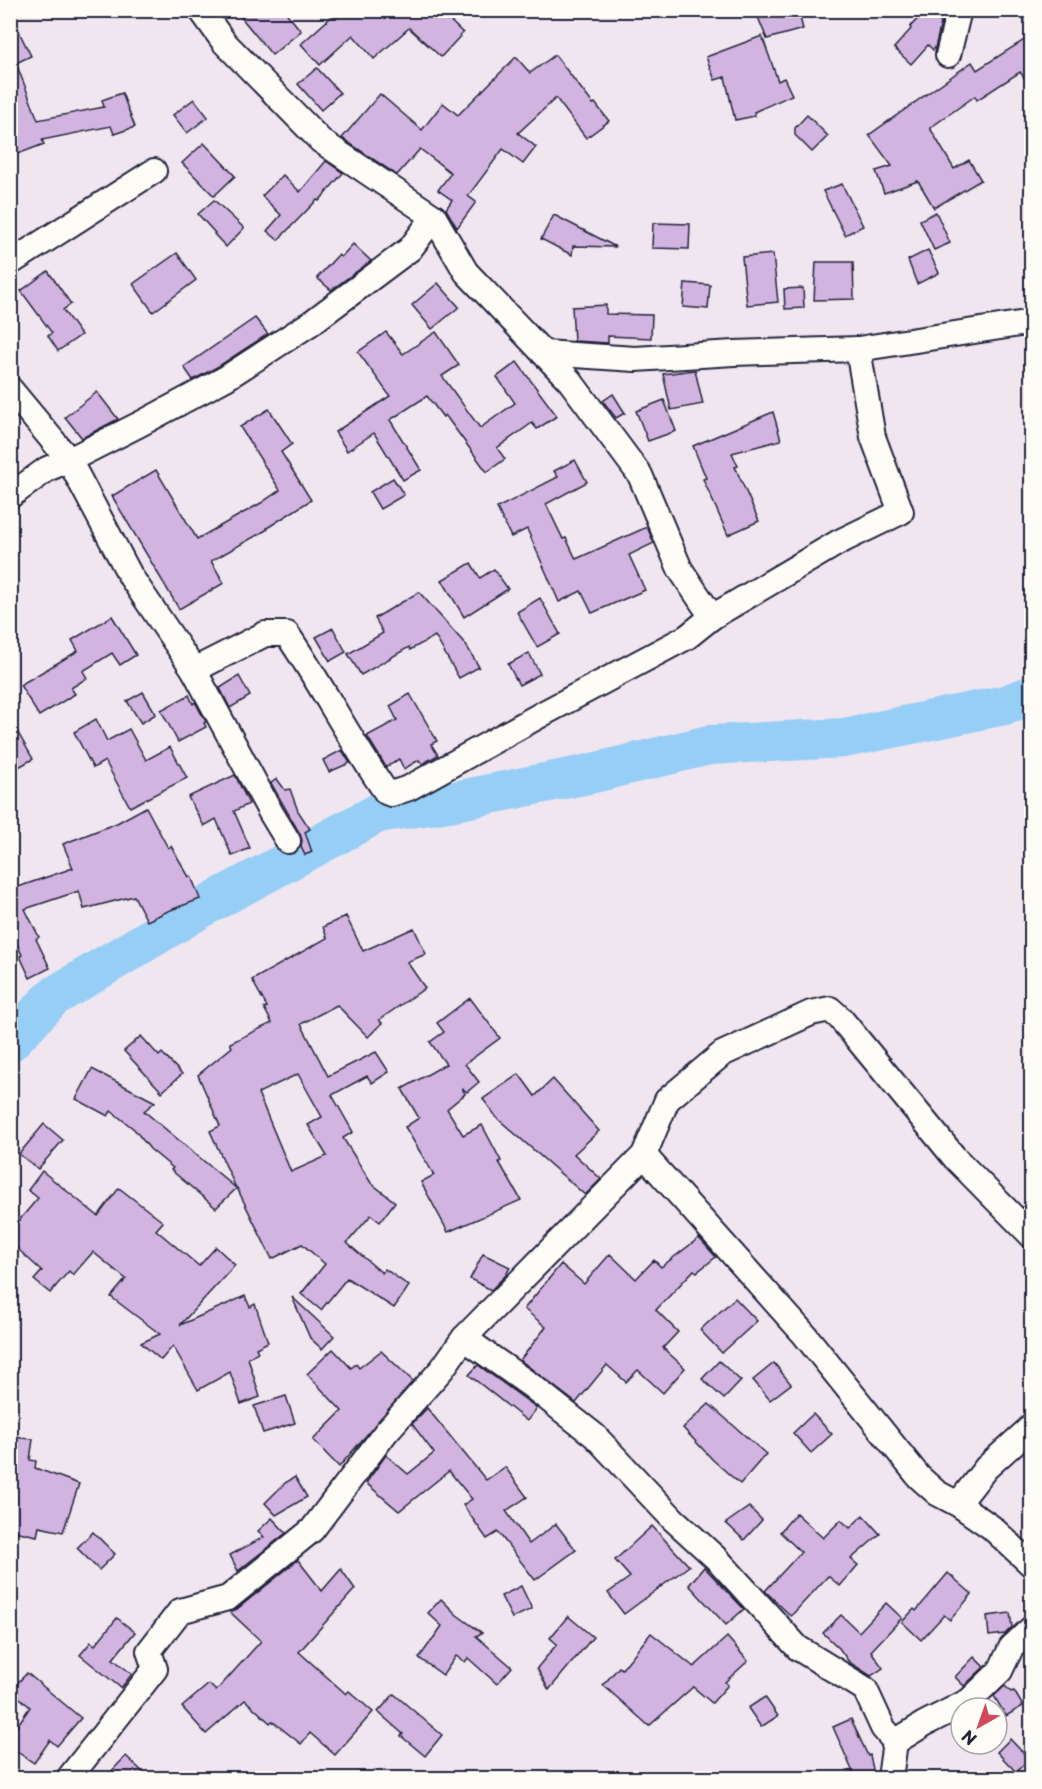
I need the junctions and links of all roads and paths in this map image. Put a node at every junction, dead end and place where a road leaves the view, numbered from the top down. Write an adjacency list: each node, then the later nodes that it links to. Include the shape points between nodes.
1 (201, 10): 5 (street, via 224,42 321,141)
2 (959, 10): 3 (street)
3 (948, 55)
4 (154, 171): 6 (street)
5 (434, 217): 9 (street, via 466,272); 11 (street, via 410,249 310,323 226,378)
6 (10, 263)
7 (1032, 322): 8 (street)
8 (858, 349): 9 (street, via 635,359); 13 (street, via 873,437 901,512 839,543)
9 (544, 353): 13 (street, via 570,381 640,475 680,569)
10 (10, 389): 11 (street)
11 (69, 460): 12 (street, via 47,469); 14 (street, via 131,577)
12 (10, 496)
13 (712, 617): 14 (street, via 687,637 392,794 386,792 361,756 287,634 265,634)
14 (194, 670): 15 (street)
15 (288, 841)
16 (644, 1155): 17 (street, via 667,1100 722,1054 811,1013 830,1009 955,1158); 18 (street); 20 (street, via 804,1334 918,1477)
17 (1032, 1236)
18 (464, 1338): 23 (street, via 595,1436 719,1561 798,1648 865,1689 882,1728); 24 (street, via 312,1530 228,1598 180,1611 149,1651 155,1669)
19 (1032, 1425): 20 (street, via 986,1468)
20 (958, 1504): 21 (street, via 991,1527)
21 (1032, 1565)
22 (1032, 1628): 23 (street, via 1011,1648 1000,1671 969,1701)
23 (895, 1742): 25 (street)
24 (69, 1779)
25 (890, 1779)

